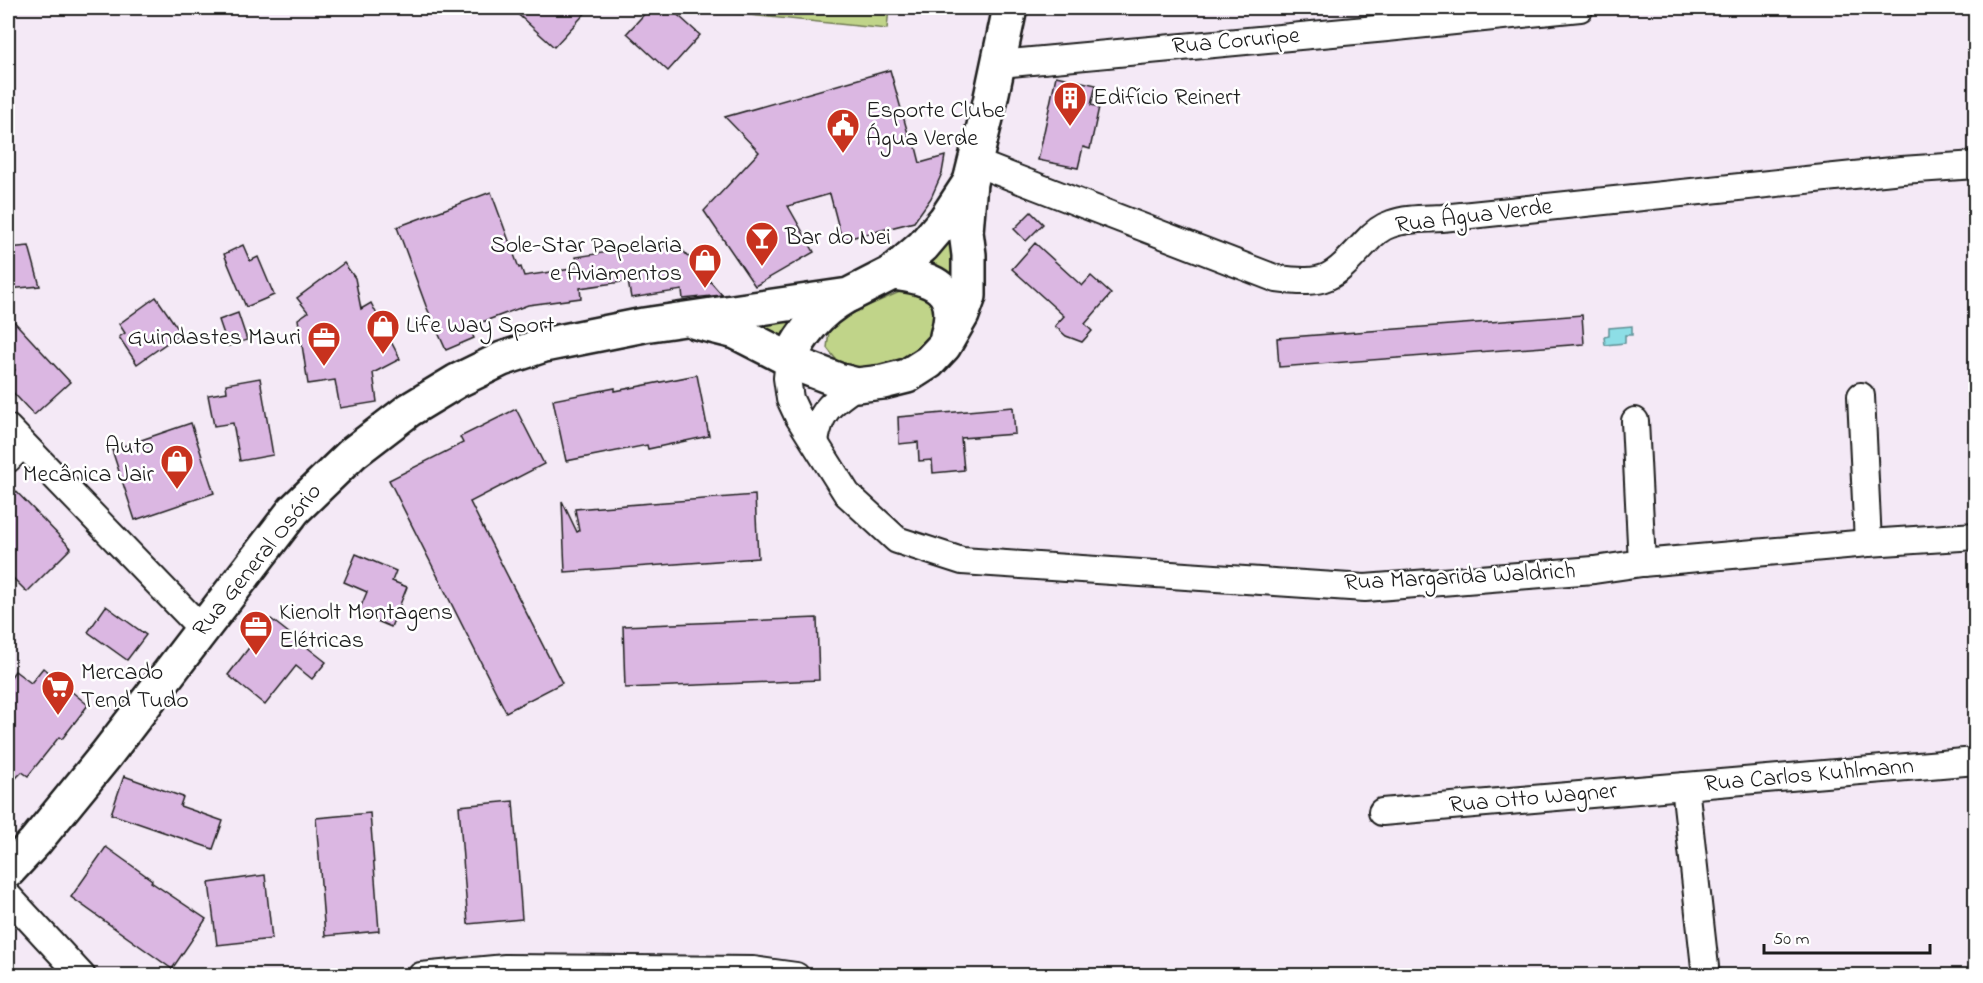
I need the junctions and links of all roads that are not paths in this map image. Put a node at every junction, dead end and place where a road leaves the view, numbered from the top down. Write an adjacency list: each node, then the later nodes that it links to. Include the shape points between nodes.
1 (1010, 8): 4 (main road, Rua General Osório)
2 (1580, 8): 3 (street, Rua Coruripe)
3 (1386, 18): 4 (street, Rua Coruripe)
4 (999, 64): 6 (main road, Rua General Osório)
5 (1976, 165): 6 (street, Rua Água Verde, via 1390,224 1373,234 1342,268 1325,279 1304,282 1277,279)
6 (973, 172): 7 (main road, Rua General Osório, via 945,220); 11 (main road, Rua General Osório, via 966,232 969,296)
7 (892, 273): 8 (main road, Rua General Osório); 11 (main road, via 936,283 946,297 951,312)
8 (849, 295): 9 (main road, Rua General Osório); 10 (main road, via 821,314)
9 (683, 319): 10 (main road, Rua General Osório); 20 (main road, Rua General Osório, via 544,345 502,359 409,410 353,453 294,510)
10 (797, 346): 12 (main road, Rua General Osório, via 821,375); 15 (street, Rua Margarida Waldrich, via 787,378 790,399)
11 (944, 346): 12 (main road, Rua General Osório, via 907,376)
12 (857, 385): 15 (street, via 830,404 822,415)
13 (1861, 396): 18 (street)
14 (1635, 421): 19 (street)
15 (815, 441): 19 (street, Rua Margarida Waldrich, via 848,494 897,540 962,561 1365,588)
16 (13, 444): 20 (street)
17 (1976, 536): 18 (street, Rua Margarida Waldrich)
18 (1868, 543): 19 (street, Rua Margarida Waldrich)
19 (1642, 563)
20 (202, 629): 24 (main road, Rua General Osório, via 106,755)
21 (1976, 761): 22 (street, Rua Carlos Kuhlmann)
22 (1685, 786): 23 (street, Rua Otto Wagner); 29 (street, Rua Carlos Kuhlmann)
23 (1382, 812)
24 (8, 871)
25 (8, 896): 26 (street)
26 (82, 975)
27 (421, 975): 28 (street, via 505,968 742,970)
28 (796, 975)
29 (1706, 975)

